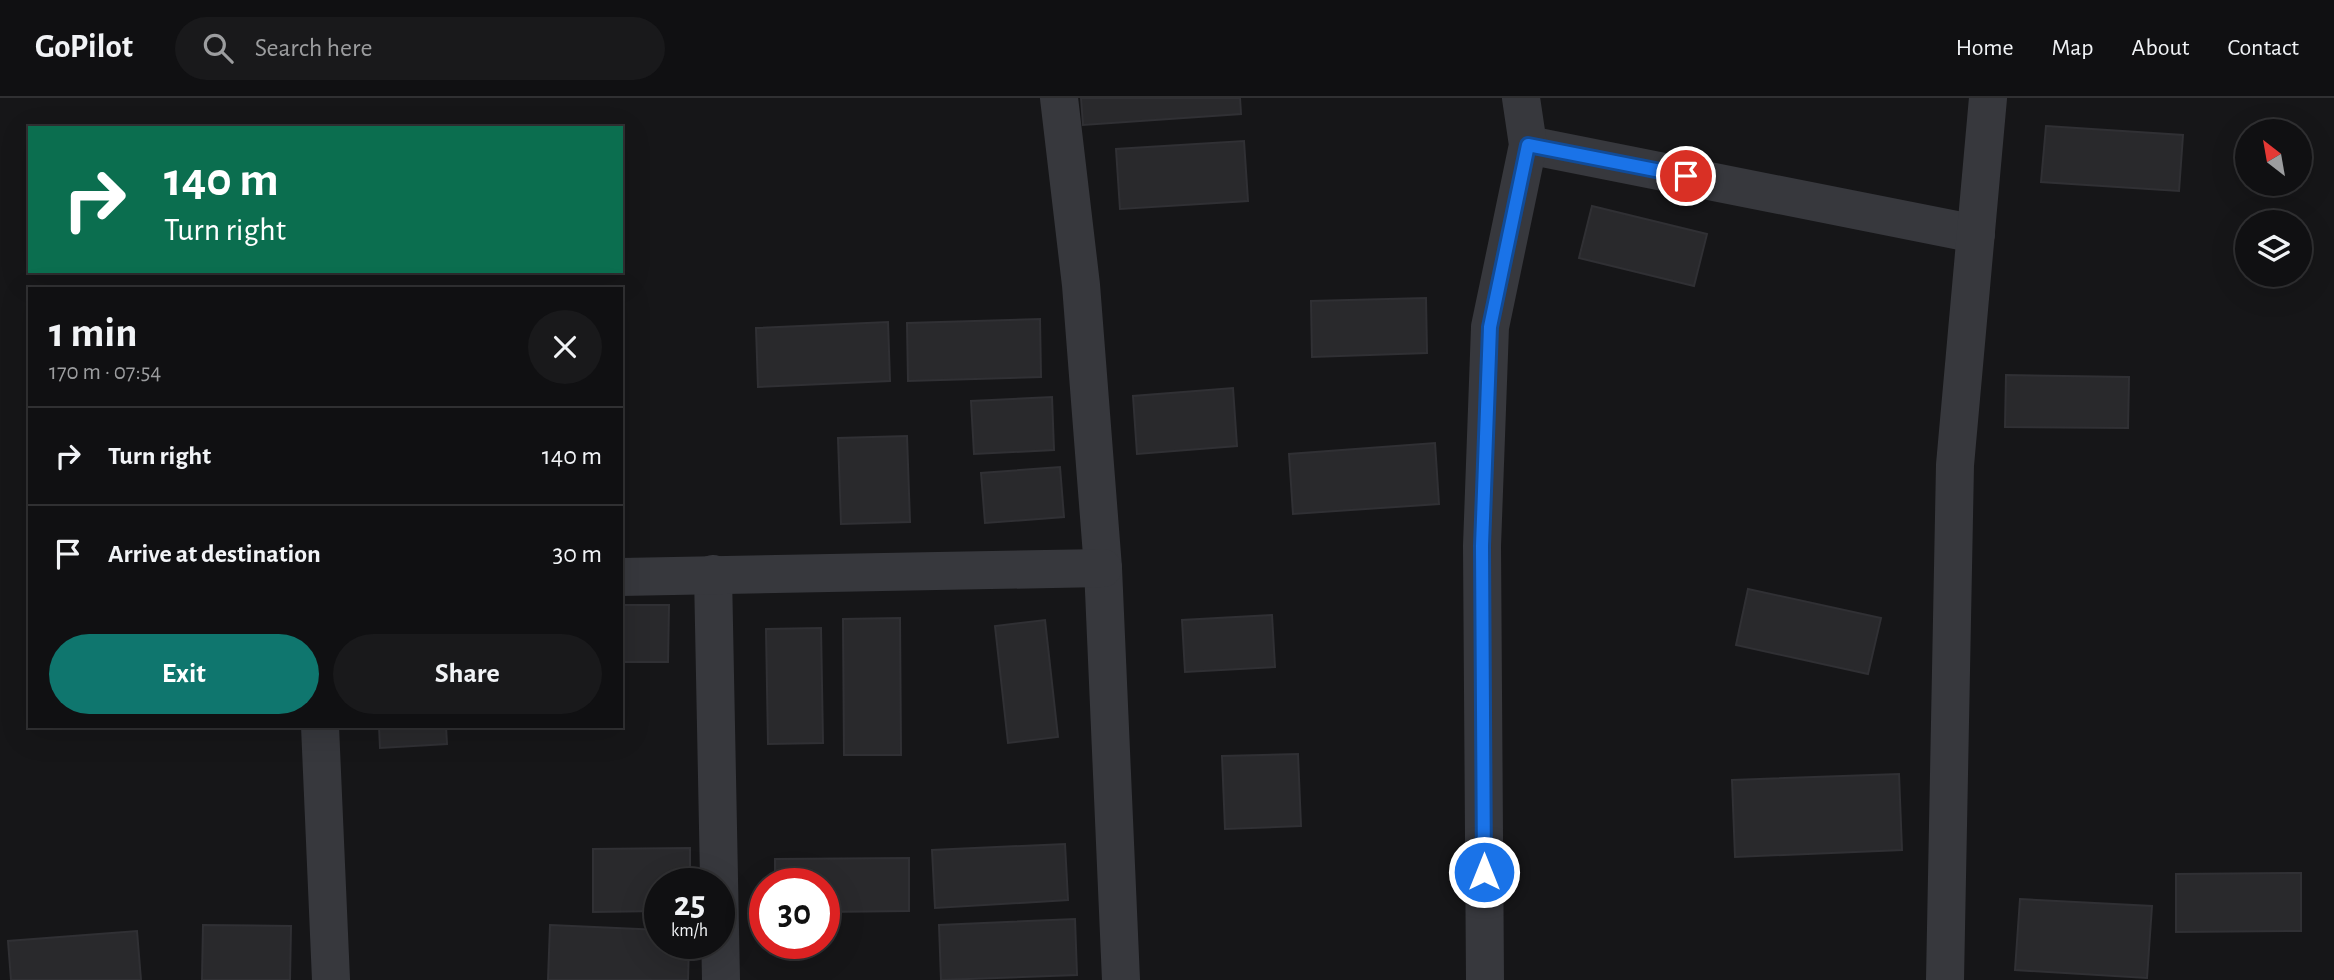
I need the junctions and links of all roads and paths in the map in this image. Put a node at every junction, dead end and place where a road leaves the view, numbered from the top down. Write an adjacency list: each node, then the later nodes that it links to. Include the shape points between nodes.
1 (1059, 98): 6 (street, via 1081,285)
2 (1521, 98): 4 (street)
3 (1988, 98): 5 (street)
4 (1528, 145): 5 (street); 13 (street, via 1490,327 1482,546)
5 (1976, 234): 14 (street, via 1955,465)
6 (1103, 568): 7 (street); 12 (street)
7 (713, 574): 8 (street); 11 (street)
8 (623, 577)
9 (320, 728): 10 (street)
10 (331, 980)
11 (721, 980)
12 (1121, 980)
13 (1485, 980)
14 (1945, 980)

